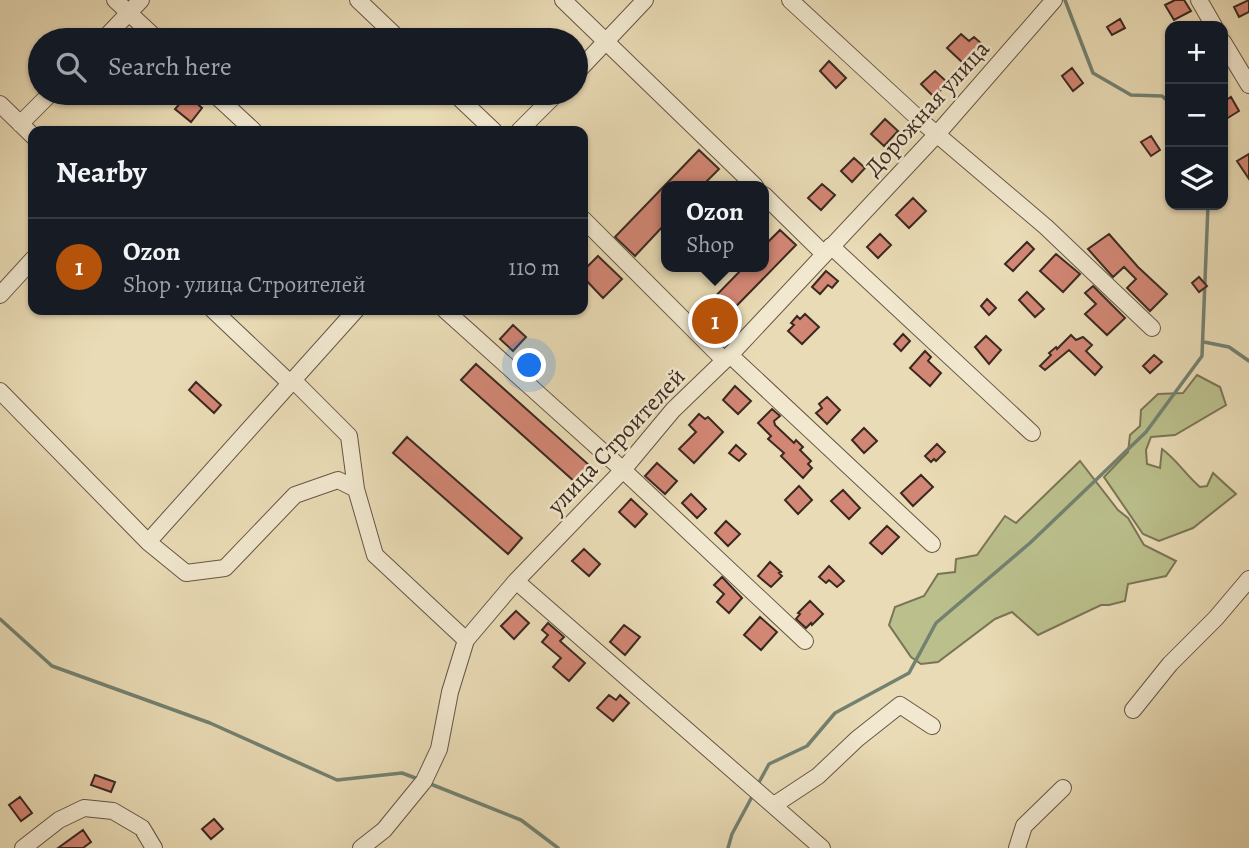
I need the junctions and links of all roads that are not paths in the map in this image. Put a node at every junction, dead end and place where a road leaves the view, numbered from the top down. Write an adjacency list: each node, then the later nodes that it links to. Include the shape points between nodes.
1 (115, 0): 9 (street)
2 (141, 0): 9 (street)
3 (358, 0): 13 (street)
4 (564, 0): 14 (street)
5 (645, 0): 14 (street)
6 (790, 0): 28 (street)
7 (1055, 0): 28 (street, Дорожная улица, via 987,66)
8 (1199, 0): 10 (street)
9 (129, 13): 11 (street); 12 (street)
10 (1211, 21)
11 (115, 28)
12 (145, 28)
13 (387, 28)
14 (607, 41): 16 (street); 29 (street)
15 (1228, 50): 17 (street)
16 (588, 61)
17 (1249, 85)
18 (0, 104): 23 (street)
19 (39, 105): 23 (street)
20 (226, 105): 24 (street)
21 (467, 105): 25 (street)
22 (544, 105): 26 (street)
23 (20, 124): 27 (street)
24 (249, 126)
25 (489, 126)
26 (524, 126)
27 (28, 131)
28 (938, 133): 32 (street, Дорожная улица); 38 (street)
29 (750, 181)
30 (769, 199): 32 (street)
31 (588, 224): 39 (street)
32 (828, 250): 39 (street, улица Строителей); 42 (street)
33 (28, 264): 34 (street)
34 (0, 295)
35 (219, 315): 40 (street)
36 (351, 315): 40 (street)
37 (451, 315): 43 (street)
38 (1152, 328)
39 (727, 358): 43 (street, улица Строителей, via 673,410); 46 (street)
40 (291, 381): 44 (street, via 349,436); 45 (street)
41 (0, 391): 45 (street)
42 (1032, 433)
43 (623, 470): 48 (street, улица Строителей); 50 (street)
44 (356, 489): 45 (street, via 338,480 295,495 225,568 186,573); 49 (street, via 375,555)
45 (148, 542)
46 (932, 544)
47 (1249, 579): 51 (street)
48 (516, 581): 49 (street, улица Строителей); 54 (street)
49 (466, 640): 57 (street, via 439,749 424,781 384,830)
50 (805, 641)
51 (1133, 710)
52 (932, 726): 54 (street, via 900,705 818,776)
53 (1063, 788): 59 (street, via 1024,826)
54 (774, 806): 58 (street)
55 (23, 848): 56 (street, via 59,820 84,808 113,811 142,828)
56 (154, 848)
57 (361, 848)
58 (822, 848)
59 (1017, 848)

